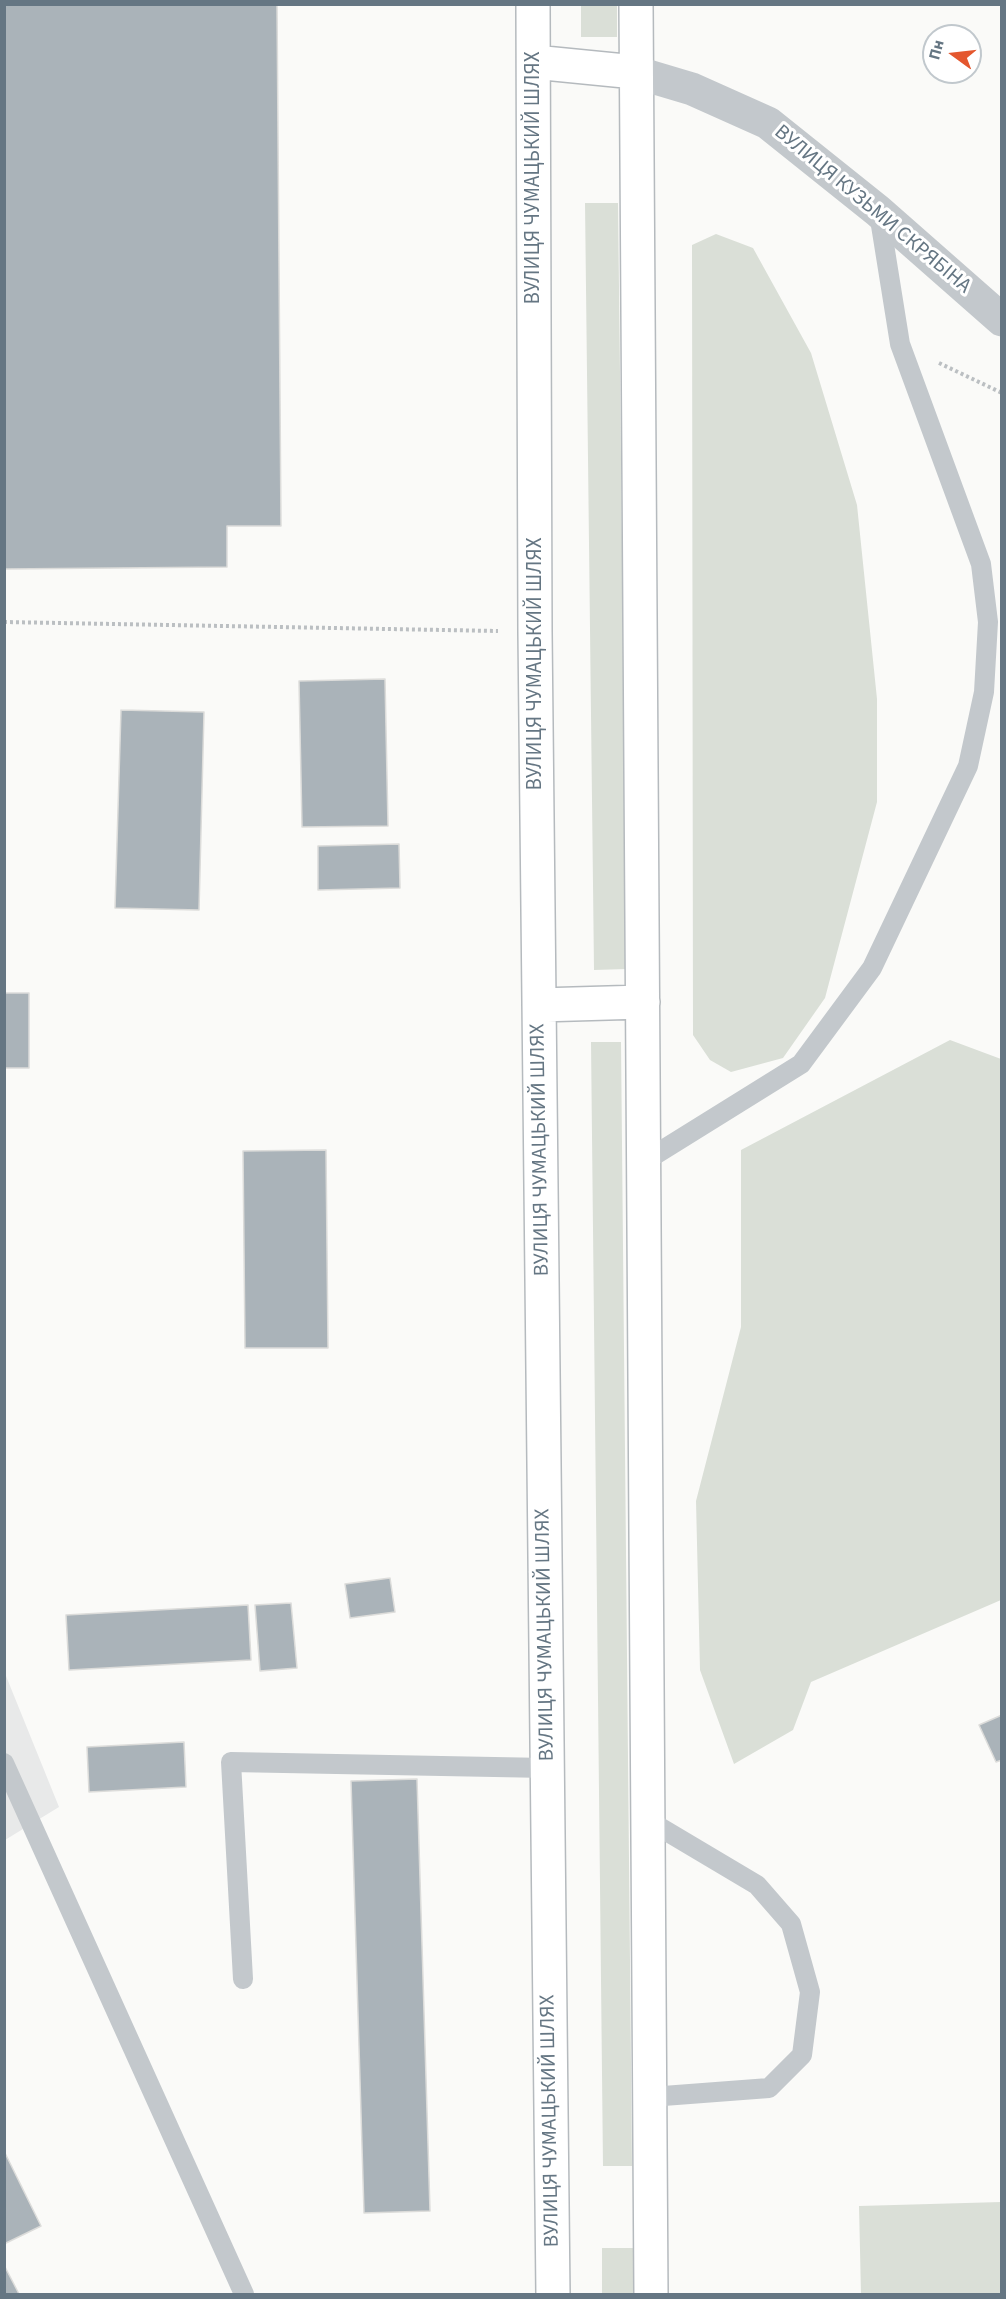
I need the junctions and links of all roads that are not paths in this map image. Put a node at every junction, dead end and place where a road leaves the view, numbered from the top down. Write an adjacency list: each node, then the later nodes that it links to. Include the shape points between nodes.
1 (533, 4): 3 (main road, ВУЛИЦЯ ЧУМАЦЬКИЙ ШЛЯХ)
2 (636, 4): 4 (main road)
3 (534, 63): 4 (main road); 8 (main road, ВУЛИЦЯ ЧУМАЦЬКИЙ ШЛЯХ)
4 (635, 72): 5 (street, ВУЛИЦЯ КУЗЬМИ СКРЯБІНА, via 692,88 768,123); 7 (main road)
5 (878, 211): 6 (street, ВУЛИЦЯ КУЗЬМИ СКРЯБІНА); 9 (lane, via 900,344 981,564 987,622 984,692 968,766 872,969 801,1064)
6 (1002, 320)
7 (643, 1002): 8 (main road); 9 (main road)
8 (539, 1005): 11 (main road, ВУЛИЦЯ ЧУМАЦЬКИЙ ШЛЯХ)
9 (645, 1161): 12 (main road)
10 (4, 1763): 15 (lane)
11 (548, 1768): 13 (lane, via 231,1762); 16 (main road, ВУЛИЦЯ ЧУМАЦЬКИЙ ШЛЯХ)
12 (646, 1819): 14 (main road); 14 (lane, via 757,1885 791,1924 810,1992 802,2055 770,2088)
13 (243, 1979)
14 (650, 2097): 17 (main road)
15 (244, 2295)
16 (554, 2295)
17 (651, 2295)

